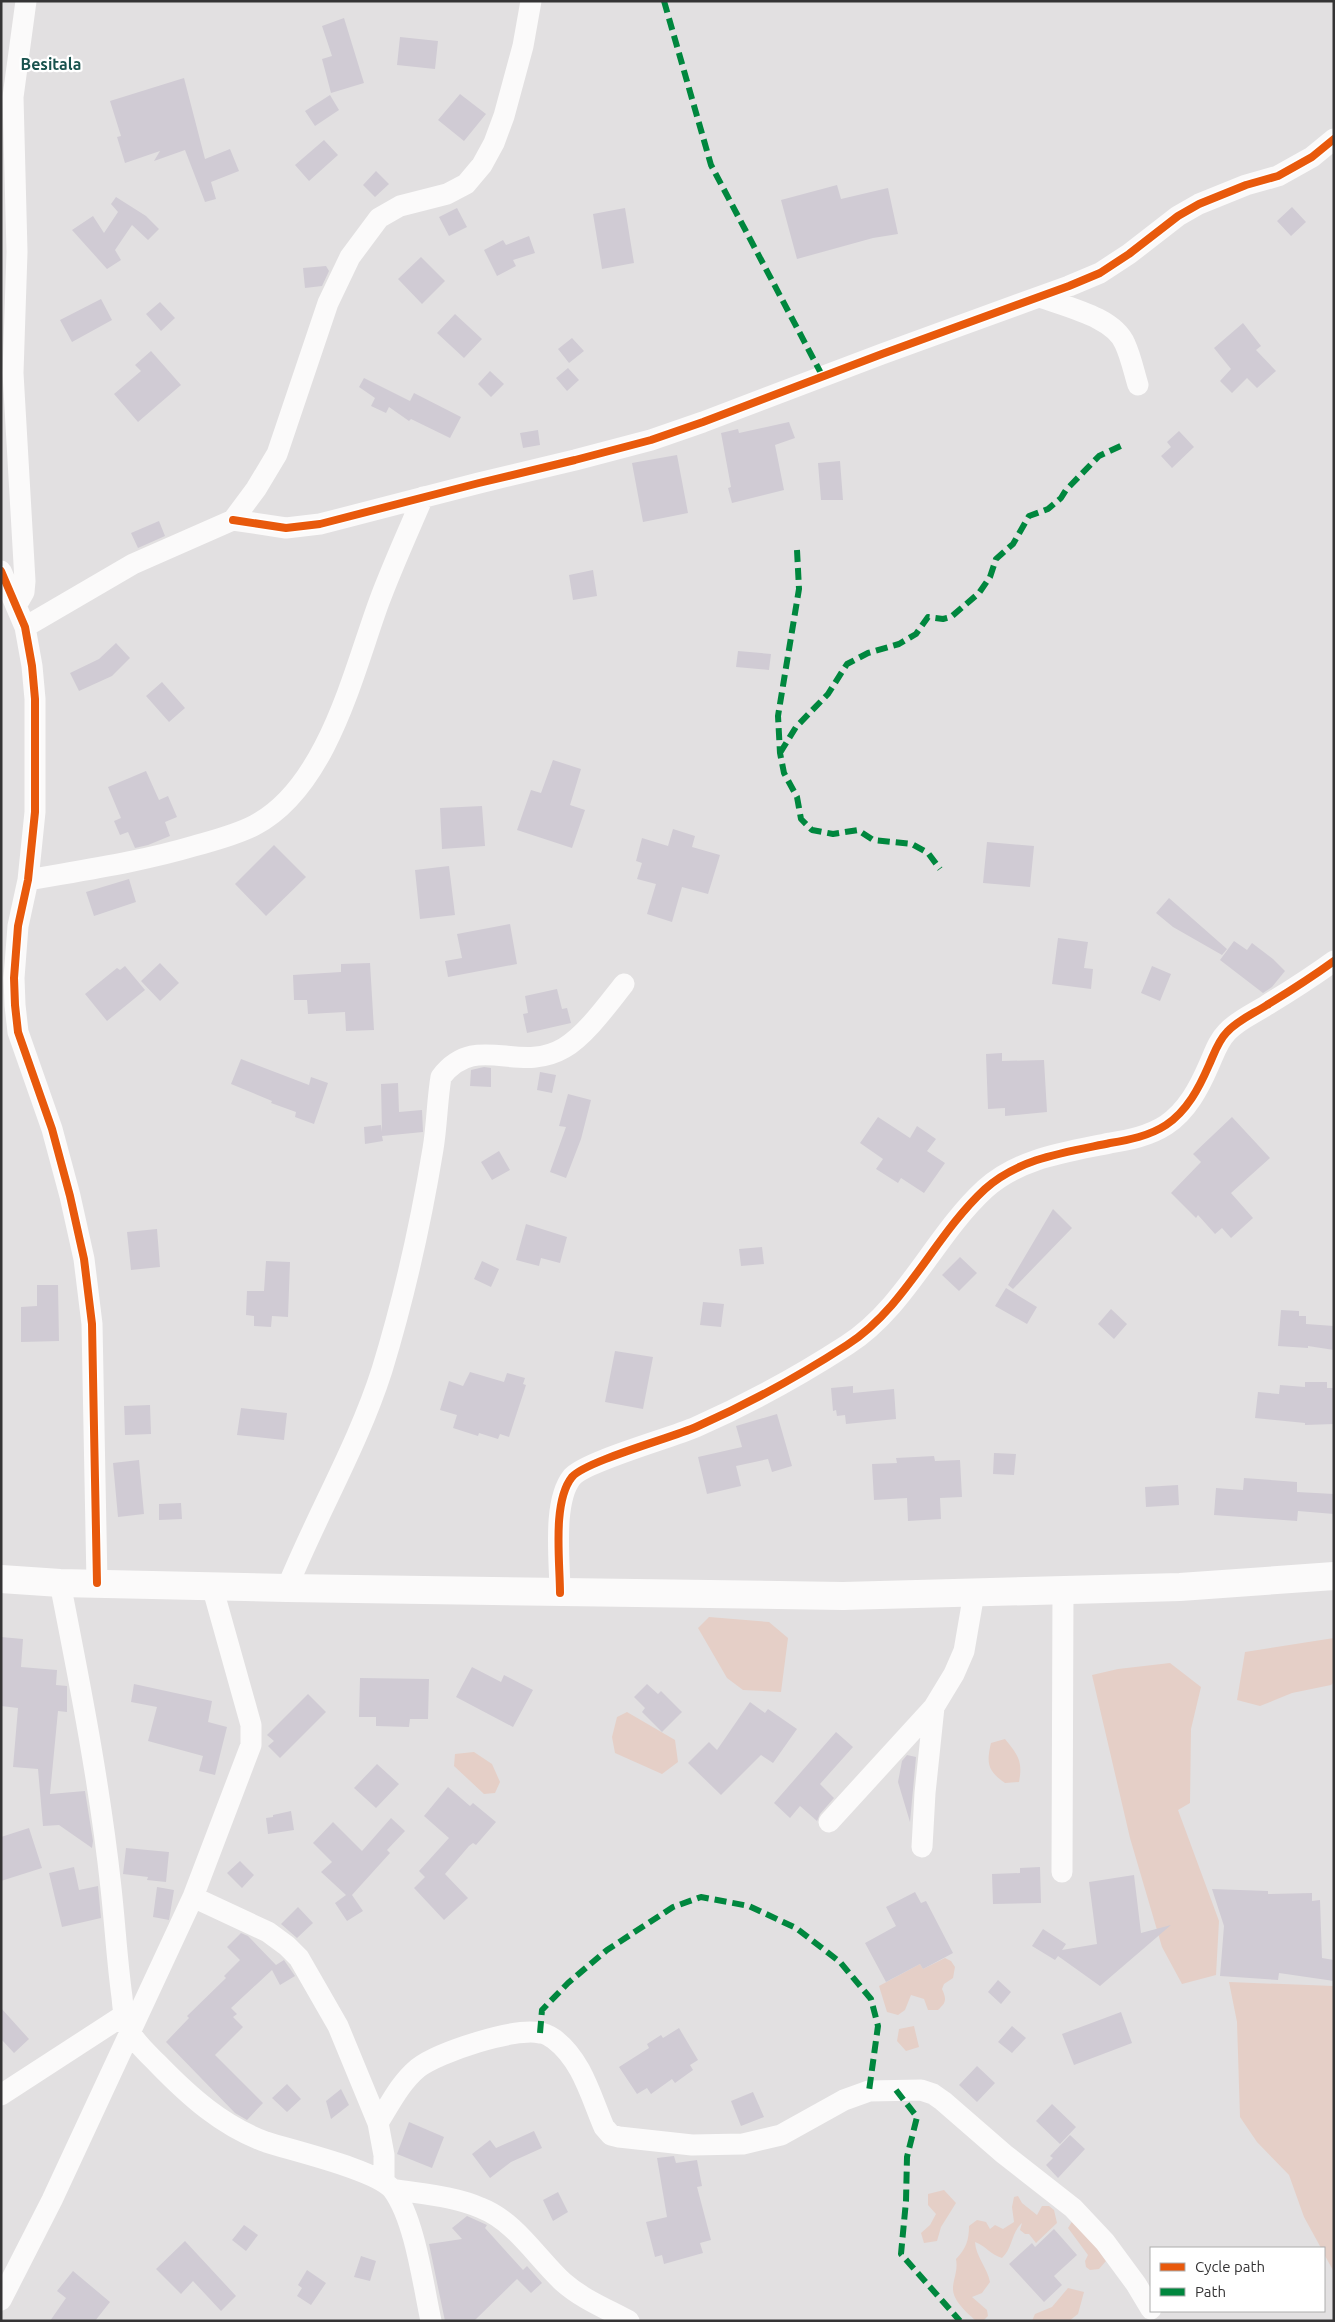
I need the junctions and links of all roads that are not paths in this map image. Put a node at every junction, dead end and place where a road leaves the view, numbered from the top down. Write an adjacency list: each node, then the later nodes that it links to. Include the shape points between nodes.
1 (26, 1): 9 (street, via 13,98 17,252 13,372 25,581 24,592)
2 (531, 1): 7 (street, via 504,116 482,165 466,184 447,194 400,206 379,218 350,257 328,303 277,454)
3 (1334, 139): 4 (street, via 1312,157 1278,176 1198,204 1100,273)
4 (1040, 297): 5 (street, via 1096,318 1116,331 1125,343); 6 (street, via 651,440)
5 (1138, 385)
6 (423, 498): 7 (street, via 299,527 280,528); 11 (street, via 383,592 330,738 312,770 287,799 256,824 213,841 131,862)
7 (233, 520): 10 (street, via 133,564)
8 (1, 571): 9 (street)
9 (16, 606): 10 (street)
10 (25, 627): 11 (street, via 33,674 36,757 35,812)
11 (28, 880): 15 (street, via 18,926 14,978)
12 (1334, 961): 23 (street, via 1229,1029 1185,1108 1166,1125 1131,1139 1026,1164 1008,1172 986,1189 954,1224 880,1319 847,1346 739,1407 577,1473 565,1489 559,1520)
13 (624, 984): 21 (street, via 565,1048 541,1057 527,1058 475,1054 450,1066 441,1077 429,1169 408,1271 382,1370 366,1415)
14 (1, 1018): 15 (street)
15 (18, 1032): 19 (street, via 52,1129 84,1259 92,1324)
16 (1334, 1576): 22 (main road, via 1180,1587)
17 (1, 1579): 18 (main road)
18 (60, 1583): 19 (main road); 30 (street, via 101,1808)
19 (97, 1583): 20 (main road)
20 (212, 1586): 21 (main road); 29 (street, via 252,1738)
21 (287, 1588): 23 (main road)
22 (1064, 1589): 24 (main road); 28 (street)
23 (560, 1593): 24 (main road, via 843,1596)
24 (974, 1593): 25 (street, via 964,1651)
25 (934, 1707): 26 (street); 27 (street)
26 (829, 1822)
27 (922, 1847)
28 (1062, 1872)
29 (193, 1898): 30 (street); 32 (street, via 268,1932 299,1958 338,2026)
30 (127, 2024): 31 (street); 33 (street, via 154,2060 200,2104 234,2128); 34 (street, via 52,2200)
31 (1, 2095)
32 (378, 2123): 33 (street); 35 (street, via 408,2078 435,2058 487,2040 540,2032 553,2038 577,2064 604,2127 611,2135 619,2137 692,2145 743,2144 781,2135 844,2100 869,2092 921,2090 943,2101 1073,2208 1105,2242)
33 (388, 2185): 36 (street, via 398,2199 408,2225); 37 (street, via 482,2208 500,2218 571,2288)
34 (1, 2300)
35 (1150, 2307)
36 (431, 2321)
37 (629, 2321)

